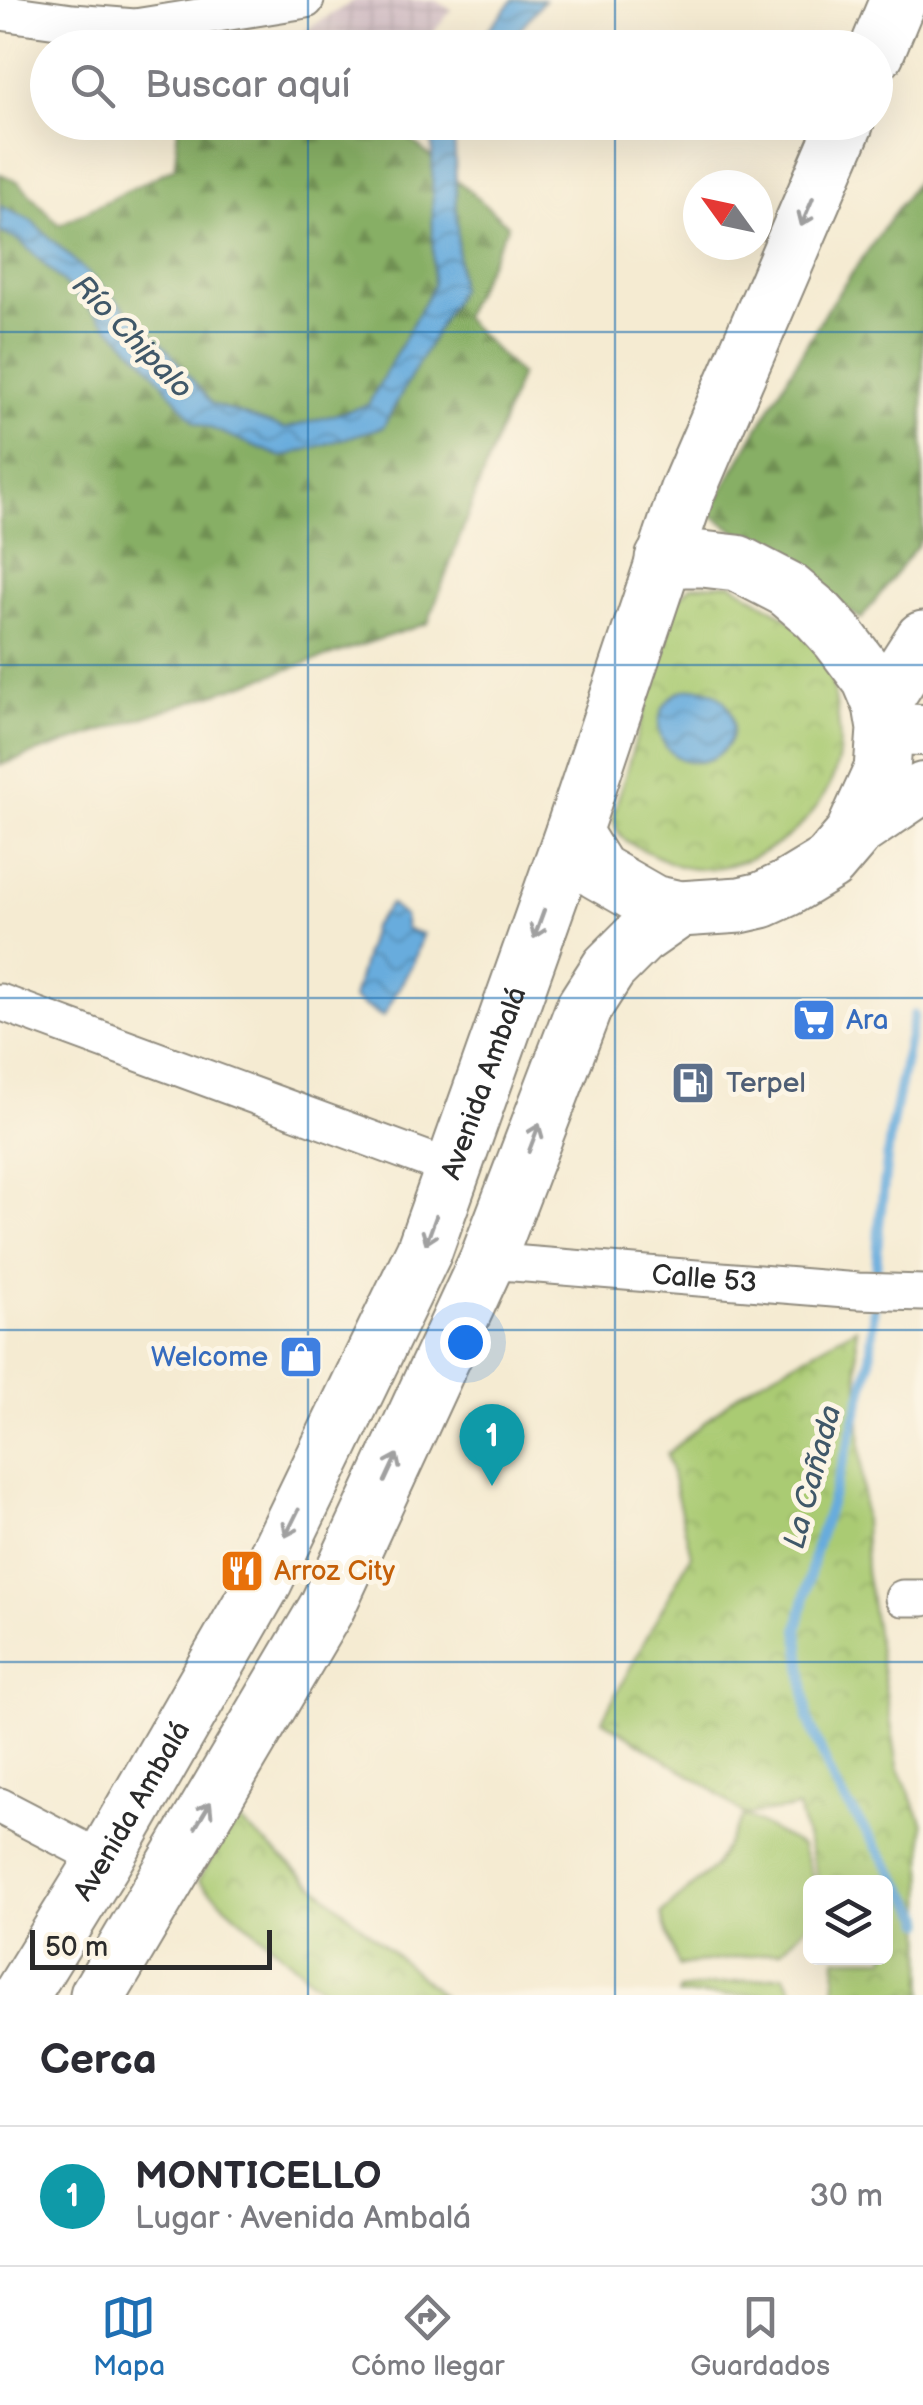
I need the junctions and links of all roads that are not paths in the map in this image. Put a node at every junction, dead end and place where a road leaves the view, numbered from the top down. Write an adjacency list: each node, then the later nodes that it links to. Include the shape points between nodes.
1 (898, 0): 5 (main road)
2 (305, 1): 3 (street, via 136,27)
3 (70, 11): 4 (street)
4 (0, 12)
5 (886, 30)
6 (838, 140): 7 (main road, Avenida Ambalá, one-way to 7)
7 (663, 559): 9 (main road, via 738,562 787,589 840,638); 11 (main road, Avenida Ambalá)
8 (923, 639): 9 (main road)
9 (896, 721): 12 (main road)
10 (923, 788): 12 (main road)
11 (573, 832): 13 (main road, via 597,871); 15 (main road, Avenida Ambalá, one-way to 15)
12 (852, 836): 13 (main road, via 829,863 762,900)
13 (680, 909): 16 (main road, one-way to 13, via 584,1007 640,936)
14 (0, 1002): 15 (street)
15 (453, 1168): 19 (main road, Avenida Ambalá, one-way to 19, via 424,1250 265,1580)
16 (487, 1262): 17 (street, Calle 53); 21 (main road, one-way to 16, via 327,1608)
17 (923, 1293)
18 (0, 1806): 19 (street)
19 (104, 1860): 20 (main road, Avenida Ambalá)
20 (20, 1995)
21 (98, 1995)

